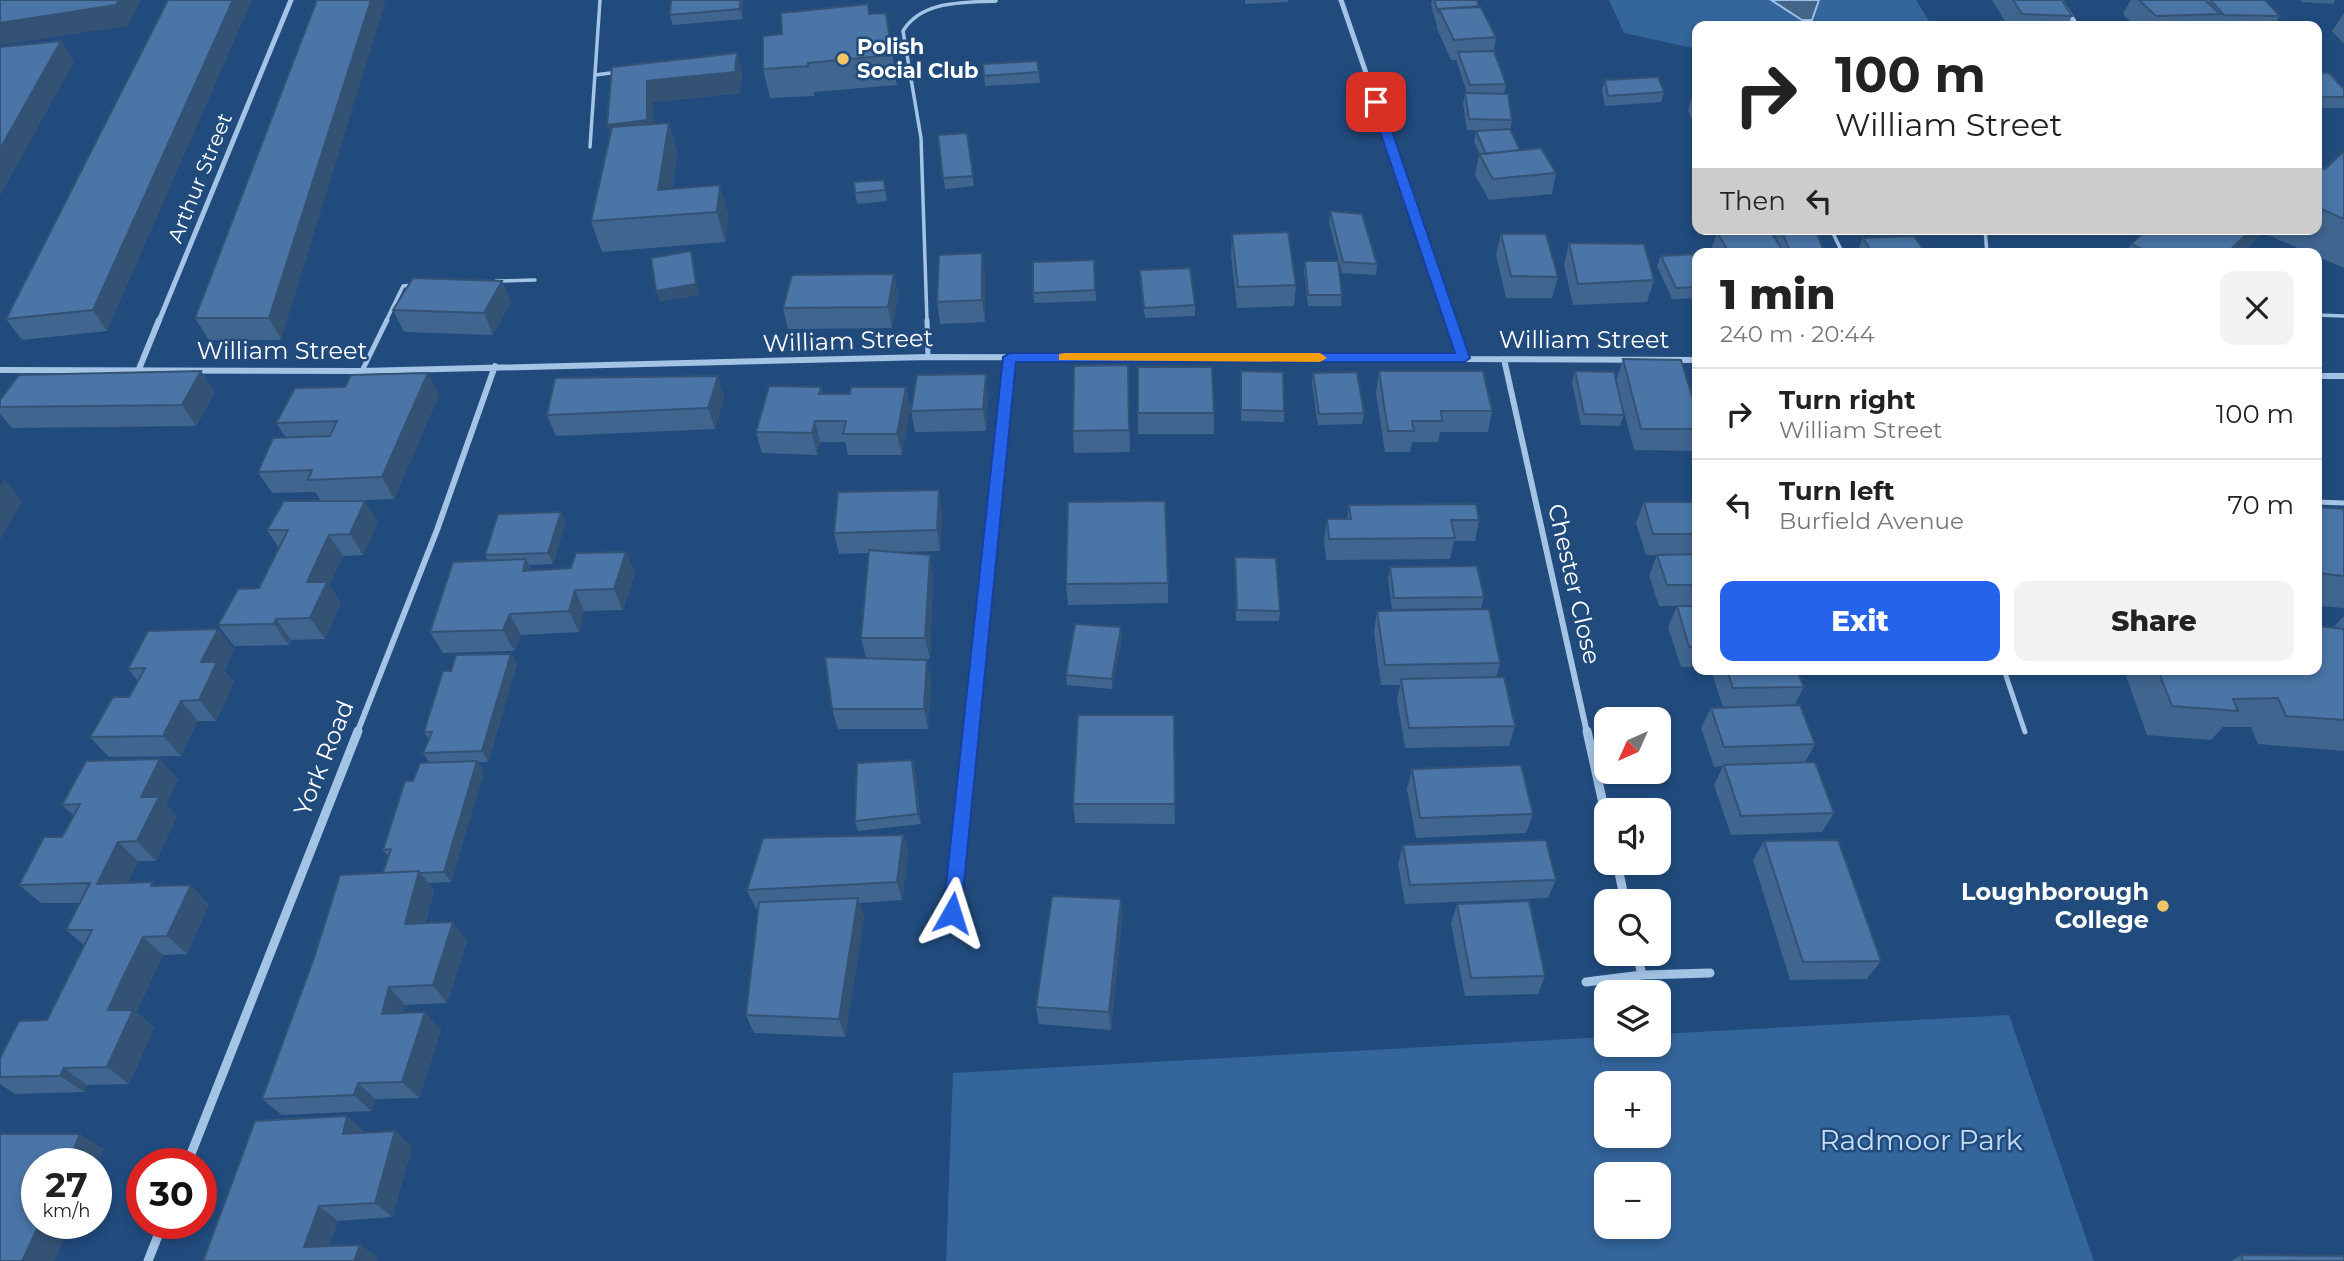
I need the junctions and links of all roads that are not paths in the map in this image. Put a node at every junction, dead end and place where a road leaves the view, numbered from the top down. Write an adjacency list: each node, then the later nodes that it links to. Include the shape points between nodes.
1 (291, 0): 21 (street, Arthur Street)
2 (600, 0): 8 (lane)
3 (1341, 0): 17 (street)
4 (2060, 0): 6 (street)
5 (996, 1): 15 (lane, via 922,9 907,19 903,31 921,138)
6 (2074, 21)
7 (622, 72): 8 (lane)
8 (595, 75): 9 (lane)
9 (590, 146)
10 (534, 280): 11 (lane)
11 (495, 282)
12 (416, 285): 23 (lane, via 403,285)
13 (2322, 314): 14 (lane)
14 (2344, 316)
15 (928, 357): 16 (street, William Street); 20 (street, William Street)
16 (1010, 357): 17 (street, William Street); 31 (street)
17 (1464, 358): 18 (street, William Street)
18 (1504, 359): 19 (street, William Street); 30 (street, Chester Close)
19 (1692, 360)
20 (495, 366): 23 (street, William Street); 36 (street, York Road, via 437,530)
21 (139, 369): 22 (street, William Street); 23 (street, William Street)
22 (0, 370)
23 (362, 371)
24 (2322, 376): 25 (street)
25 (2344, 376)
26 (2322, 502): 27 (lane)
27 (2344, 503)
28 (2006, 675): 29 (lane)
29 (2025, 732)
30 (1602, 798)
31 (952, 913)
32 (1640, 966): 34 (street)
33 (1710, 973): 34 (street)
34 (1642, 975): 35 (street)
35 (1586, 982)
36 (193, 1148)
37 (157, 1239): 38 (street)
38 (148, 1261)

